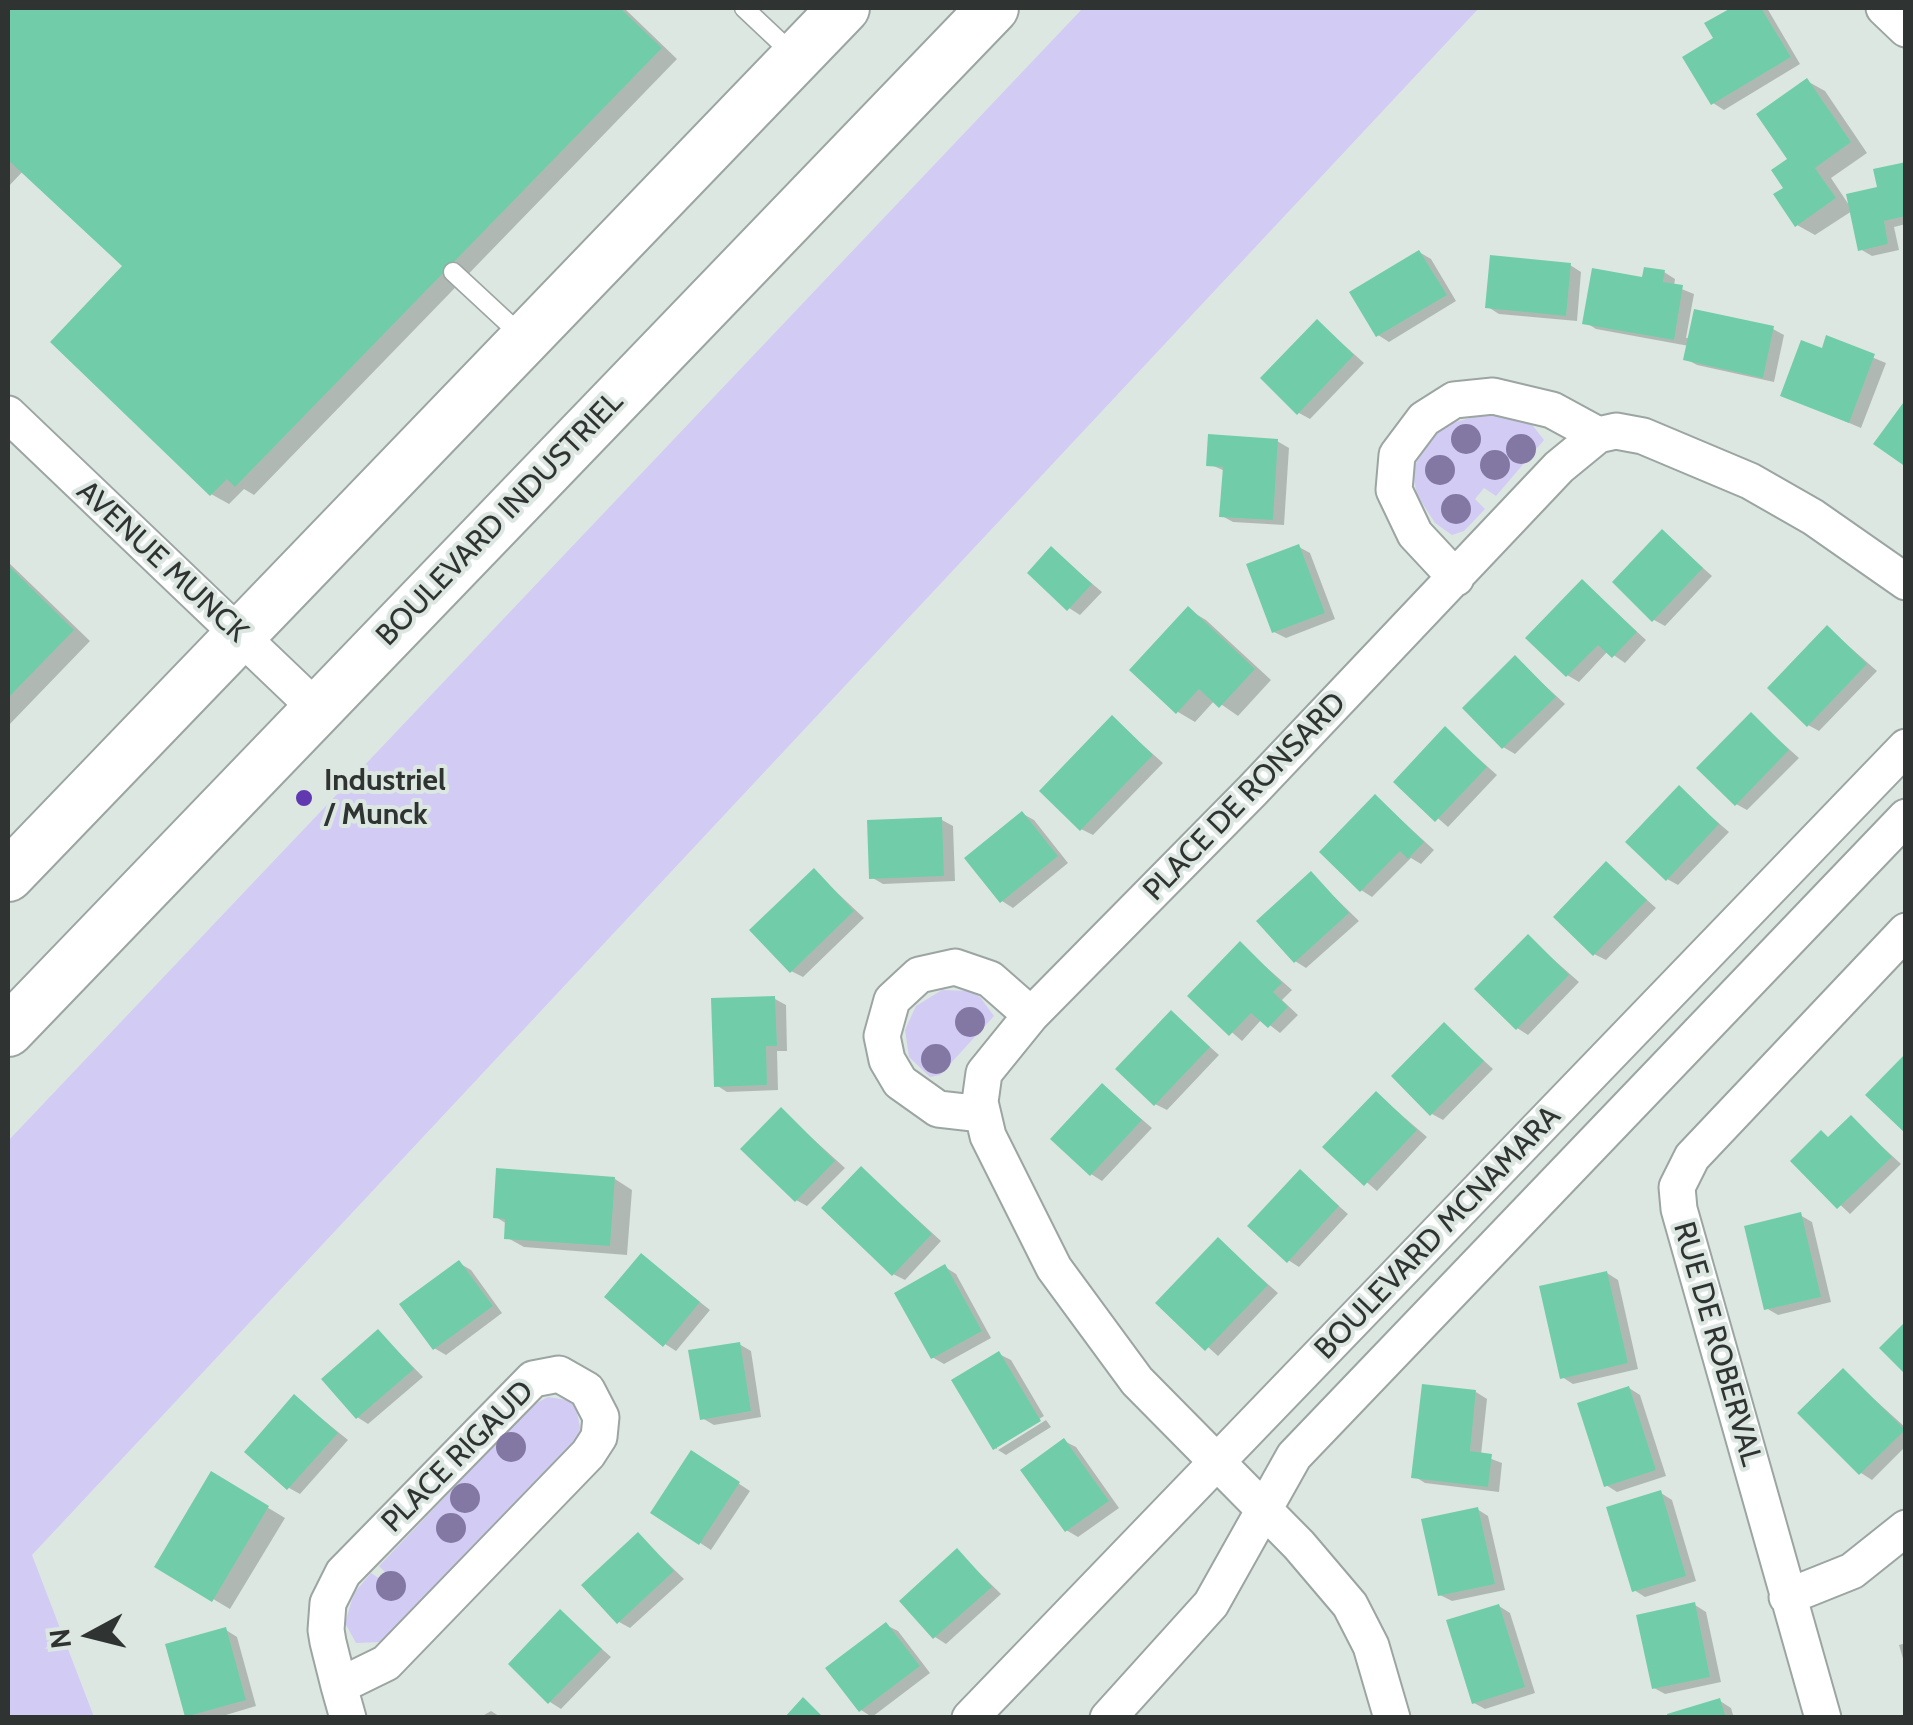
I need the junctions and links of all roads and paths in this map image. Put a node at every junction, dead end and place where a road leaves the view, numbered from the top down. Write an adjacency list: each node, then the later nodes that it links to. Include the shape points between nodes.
1 (744, 8): 6 (lane)
2 (844, 8): 6 (street)
3 (993, 8): 14 (street, BOULEVARD INDUSTRIEL)
4 (1884, 8): 5 (street)
5 (1906, 29)
6 (796, 57): 8 (street)
7 (452, 272): 8 (lane)
8 (525, 339): 13 (street)
9 (8, 414): 13 (street, AVENUE MUNCK)
10 (1598, 434): 11 (street, PLACE DE RONSARD); 11 (street, via 1552,410 1493,396 1454,400 1424,419 1397,455 1394,490 1415,534); 12 (street, via 1643,436 1750,481)
11 (1456, 578): 19 (street, PLACE DE RONSARD)
12 (1906, 582)
13 (240, 636): 14 (street, AVENUE MUNCK); 17 (street)
14 (318, 709): 20 (street, BOULEVARD INDUSTRIEL)
15 (1906, 747): 22 (street, BOULEVARD MCNAMARA)
16 (1906, 817): 23 (street, BOULEVARD MCNAMARA, via 1294,1456)
17 (8, 876)
18 (1906, 931): 25 (street, RUE DE ROBERVAL, via 1692,1156 1678,1187)
19 (1032, 1015): 21 (street, PLACE DE RONSARD, via 984,1073); 21 (street, via 990,979 955,967 918,975 892,1000 882,1036 900,1082 938,1110)
20 (8, 1031)
21 (982, 1114): 22 (street, via 1013,1192 1081,1310 1156,1402)
22 (1218, 1464): 23 (street); 27 (street, BOULEVARD MCNAMARA)
23 (1264, 1509): 28 (street, BOULEVARD MCNAMARA, via 1210,1604); 29 (street, via 1350,1605 1371,1646)
24 (1906, 1528): 25 (street, via 1852,1571)
25 (1788, 1597): 30 (street, RUE DE ROBERVAL)
26 (343, 1702): 26 (street, PLACE RIGAUD, via 588,1454 601,1416 587,1390 560,1374 533,1379 343,1573 328,1602 326,1630)
27 (970, 1718)
28 (1108, 1718)
29 (1392, 1718)
30 (1823, 1718)

